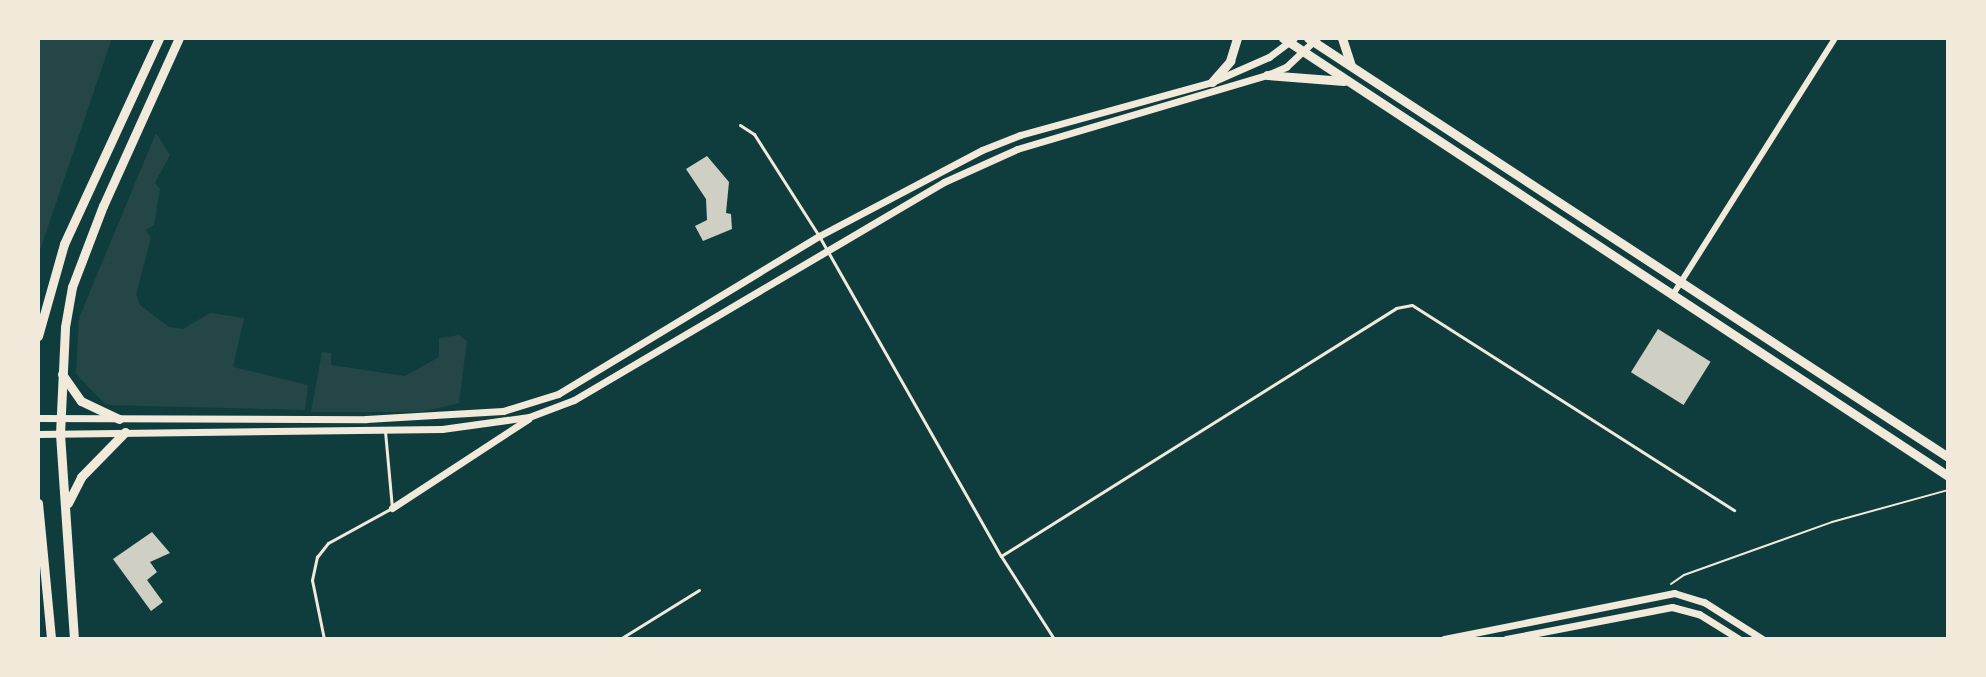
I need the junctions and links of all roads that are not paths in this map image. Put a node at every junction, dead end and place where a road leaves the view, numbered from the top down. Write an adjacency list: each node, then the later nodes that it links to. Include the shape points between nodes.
1 (159, 38): 18 (main road, via 64,244)
2 (179, 38): 21 (main road, via 72,287)
3 (1237, 38): 11 (main road, via 1230,61)
4 (1342, 38): 9 (main road)
5 (1835, 38): 16 (street)
6 (1313, 39): 8 (street); 9 (main road)
7 (1289, 40): 8 (main road); 11 (street)
8 (1304, 53): 10 (street); 12 (main road)
9 (1351, 65): 16 (main road)
10 (1267, 75): 12 (main road, via 1323,76); 15 (street, via 1017,149 944,182)
11 (1212, 82): 14 (street, via 1020,135 946,167)
12 (1355, 83): 17 (main road)
13 (740, 125): 14 (lane, via 754,134)
14 (819, 236): 15 (lane); 25 (street, via 569,388 503,411 366,419)
15 (826, 250): 22 (street, via 574,400); 37 (lane)
16 (1681, 282): 17 (street); 30 (main road)
17 (1674, 293): 31 (main road)
18 (43, 310): 19 (main road); 20 (main road)
19 (38, 322)
20 (38, 336)
21 (60, 371): 24 (main road); 25 (main road, via 81,401)
22 (529, 417): 26 (street, via 467,427); 34 (street)
23 (38, 418): 24 (street)
24 (60, 418): 25 (street); 29 (main road)
25 (119, 419)
26 (385, 430): 27 (street); 34 (lane)
27 (125, 432): 29 (street); 33 (main road, via 81,477)
28 (38, 434): 29 (street)
29 (60, 434): 33 (main road)
30 (1948, 457)
31 (1948, 476)
32 (38, 503): 36 (main road)
33 (66, 508): 40 (main road)
34 (392, 508): 41 (lane, via 328,543 317,557 312,580)
35 (1734, 510): 37 (lane, via 1412,305 1396,308)
36 (39, 519): 39 (main road)
37 (1001, 556): 43 (lane)
38 (699, 590): 42 (lane)
39 (51, 639)
40 (74, 639)
41 (324, 639)
42 (620, 639)
43 (1054, 639)
44 (1444, 639): 47 (street, via 1661,593 1704,602)
45 (1506, 639): 46 (street, via 1672,607 1699,614)
46 (1739, 639)
47 (1762, 639)

